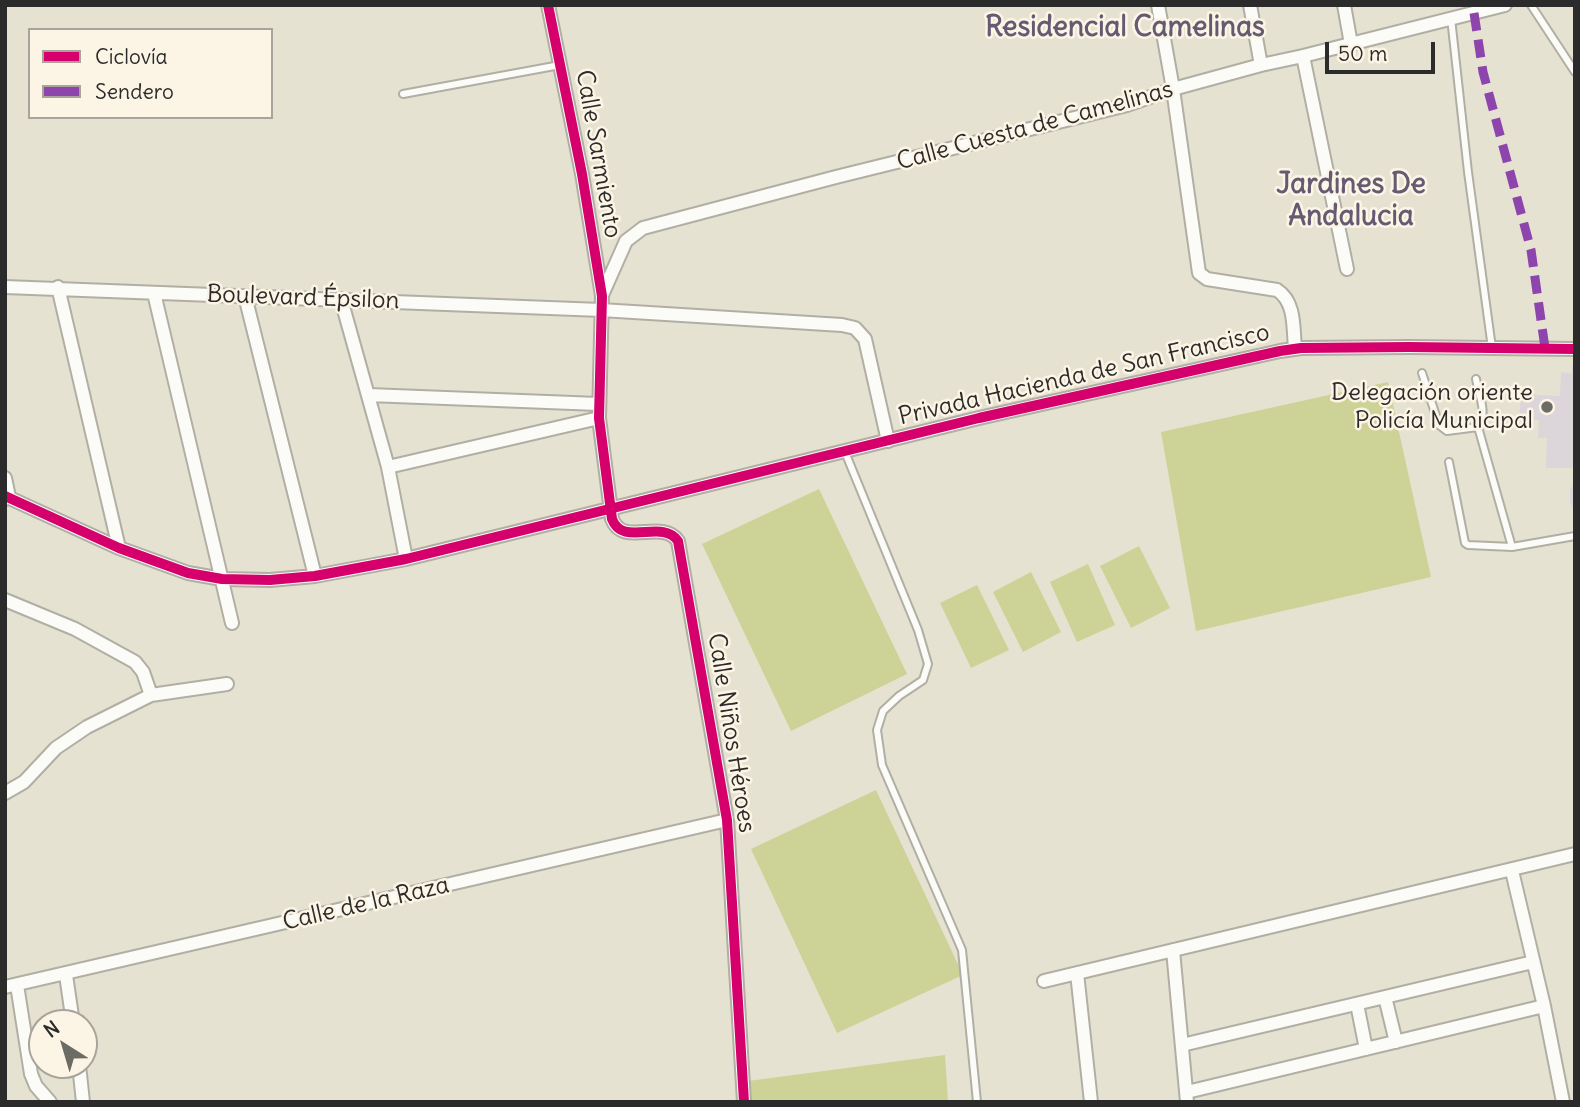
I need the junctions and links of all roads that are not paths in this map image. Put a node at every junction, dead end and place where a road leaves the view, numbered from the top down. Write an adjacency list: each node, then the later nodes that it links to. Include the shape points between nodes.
1 (548, 5): 11 (street, Calle Sarmiento)
2 (1158, 5): 14 (street)
3 (1250, 5): 12 (street)
4 (1344, 5): 9 (street)
5 (1437, 5): 8 (street)
6 (1506, 5): 8 (street, Calle Cuesta de Camelinas)
7 (1531, 5): 13 (lane)
8 (1446, 19): 9 (street, Calle Cuesta de Camelinas); 24 (lane)
9 (1351, 44): 10 (street, Calle Cuesta de Camelinas)
10 (1303, 56): 12 (street, Calle Cuesta de Camelinas); 16 (street)
11 (560, 65): 15 (lane); 21 (street, Calle Sarmiento)
12 (1261, 65): 14 (street, Calle Cuesta de Camelinas)
13 (1575, 72)
14 (1173, 89): 21 (street, Calle Cuesta de Camelinas, via 1127,105 643,228 626,241); 25 (street, via 1199,273 1207,279 1285,295)
15 (403, 94)
16 (1347, 269)
17 (5, 287): 18 (street, Boulevard Épsilon)
18 (58, 287): 19 (street, Boulevard Épsilon); 41 (street)
19 (154, 293): 20 (street, Boulevard Épsilon); 44 (street)
20 (245, 296): 22 (street, Boulevard Épsilon); 43 (street)
21 (602, 296): 23 (street, Calle Sarmiento)
22 (341, 299): 23 (street, Boulevard Épsilon); 29 (street)
23 (601, 310): 30 (street, Calle Sarmiento); 32 (street, Boulevard Épsilon, via 855,328 865,339)
24 (1493, 348): 25 (street, Privada Hacienda de San Francisco); 26 (street, Privada Hacienda de San Francisco)
25 (1295, 349): 32 (street, Privada Hacienda de San Francisco)
26 (1575, 349)
27 (1422, 373): 31 (lane, via 1443,429)
28 (1476, 379): 31 (lane, via 1484,417)
29 (369, 395): 30 (street); 35 (street)
30 (599, 411): 35 (street); 38 (street, Calle Sarmiento)
31 (1478, 427): 40 (lane)
32 (888, 441): 33 (street, Privada Hacienda de San Francisco)
33 (845, 452): 38 (street, Privada Hacienda de San Francisco); 72 (lane, via 928,664 923,680 883,711 877,730 882,765 962,950)
34 (1449, 462): 40 (lane, via 1465,543)
35 (388, 467): 42 (street)
36 (5, 478): 37 (street)
37 (7, 497): 41 (street, Privada Hacienda de San Francisco)
38 (611, 510): 42 (street, Privada Hacienda de San Francisco); 50 (street, Calle Niños Héroes, via 615,527 621,531 663,532 678,541)
39 (1575, 536): 40 (lane)
40 (1513, 547)
41 (119, 548): 44 (street, Privada Hacienda de San Francisco, via 188,573)
42 (406, 559): 43 (street, Privada Hacienda de San Francisco)
43 (315, 576): 44 (street, Privada Hacienda de San Francisco)
44 (222, 579): 46 (street)
45 (5, 600): 48 (street, via 75,629 135,662)
46 (232, 623)
47 (227, 684): 48 (street)
48 (151, 695): 49 (street, via 87,727)
49 (5, 793)
50 (727, 820): 56 (street, Calle de la Raza); 71 (street, Calle Niños Héroes)
51 (1575, 854): 52 (street)
52 (1512, 871): 53 (street); 54 (street)
53 (1173, 950): 55 (street); 64 (street)
54 (1533, 962): 59 (street); 61 (street)
55 (1077, 973): 57 (street); 73 (street)
56 (66, 975): 58 (street, Calle de la Raza); 62 (street)
57 (1044, 981)
58 (11, 986): 69 (street, via 31,1074)
59 (1385, 997): 60 (street); 63 (street)
60 (1357, 1004): 64 (street); 65 (street)
61 (1544, 1006): 63 (street); 74 (street)
62 (71, 1009)
63 (1396, 1042): 65 (street)
64 (1182, 1045): 67 (street)
65 (1366, 1049): 67 (street)
66 (81, 1079): 70 (street)
67 (1187, 1097)
68 (1575, 1099): 74 (street)
69 (50, 1102)
70 (83, 1102)
71 (744, 1102)
72 (977, 1102)
73 (1091, 1102)
74 (1563, 1102)

